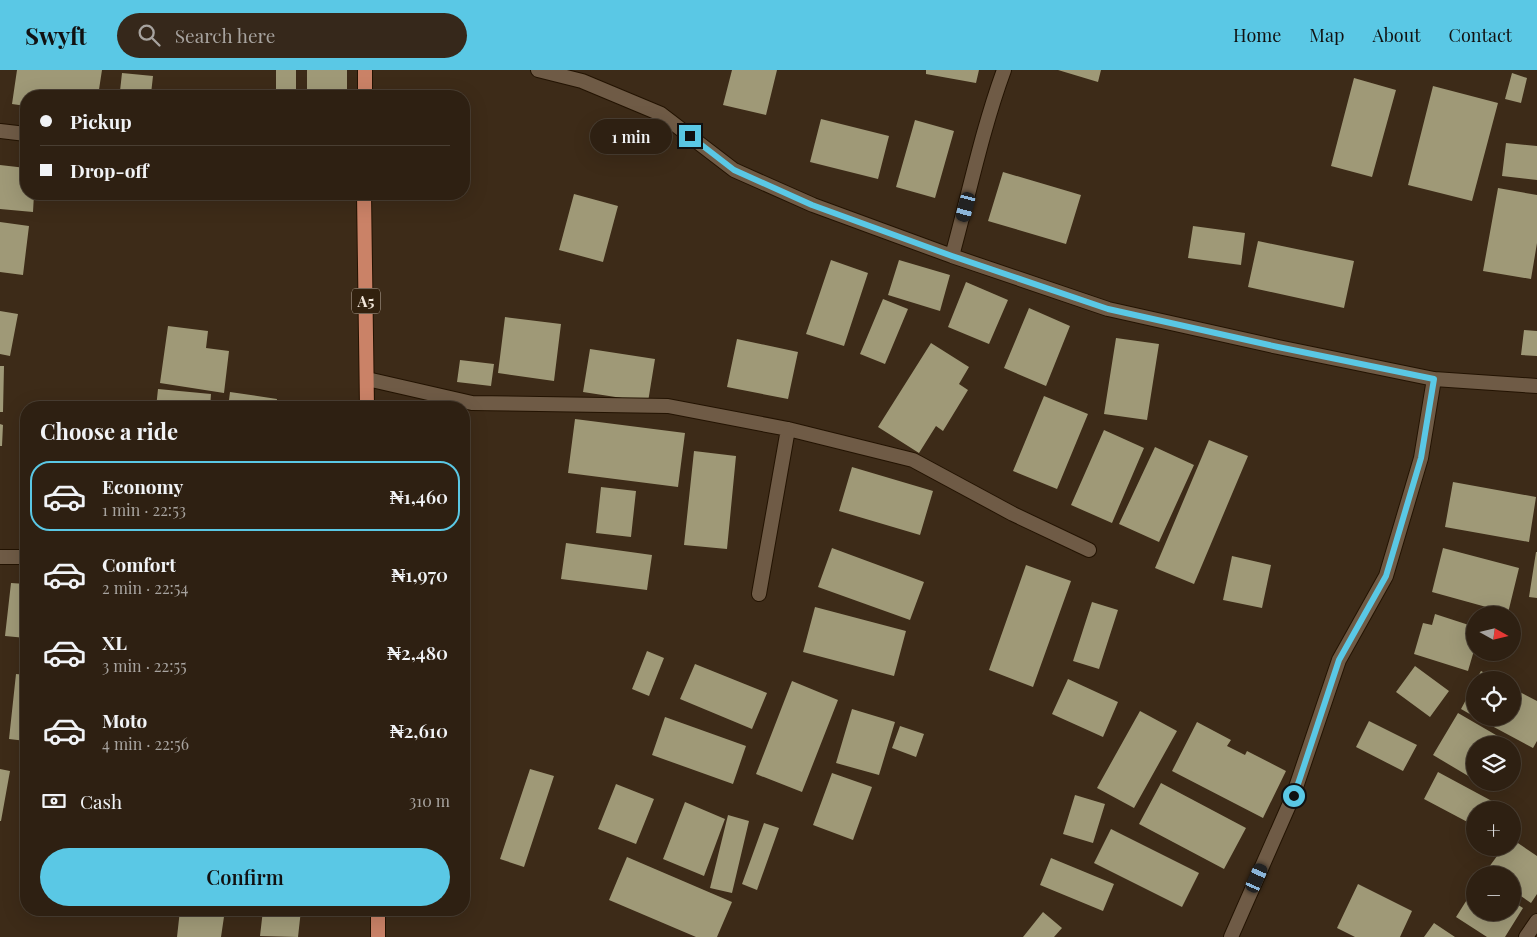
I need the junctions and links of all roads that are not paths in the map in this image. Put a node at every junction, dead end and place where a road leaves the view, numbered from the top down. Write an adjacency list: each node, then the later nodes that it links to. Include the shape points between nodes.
1 (365, 70): 4 (highway)
2 (538, 70): 8 (street, via 582,81 661,114 734,170 804,202)
3 (1004, 70): 8 (street, via 991,105)
4 (365, 90)
5 (0, 131): 6 (street)
6 (20, 133)
7 (364, 200): 9 (highway, A5)
8 (952, 256): 10 (street, via 1108,309)
9 (367, 379): 12 (highway, A5); 13 (street)
10 (1434, 379): 11 (street); 23 (street, via 1421,458 1386,576 1339,660 1294,796)
11 (1537, 386)
12 (367, 401)
13 (463, 401)
14 (470, 403): 15 (street, via 668,406)
15 (788, 429): 16 (street, via 913,460 1013,514); 19 (street)
16 (1089, 550)
17 (0, 557): 18 (street)
18 (20, 557)
19 (759, 594)
20 (378, 916): 22 (highway)
21 (1537, 921): 24 (street)
22 (378, 937)
23 (1231, 937)
24 (1526, 937)

